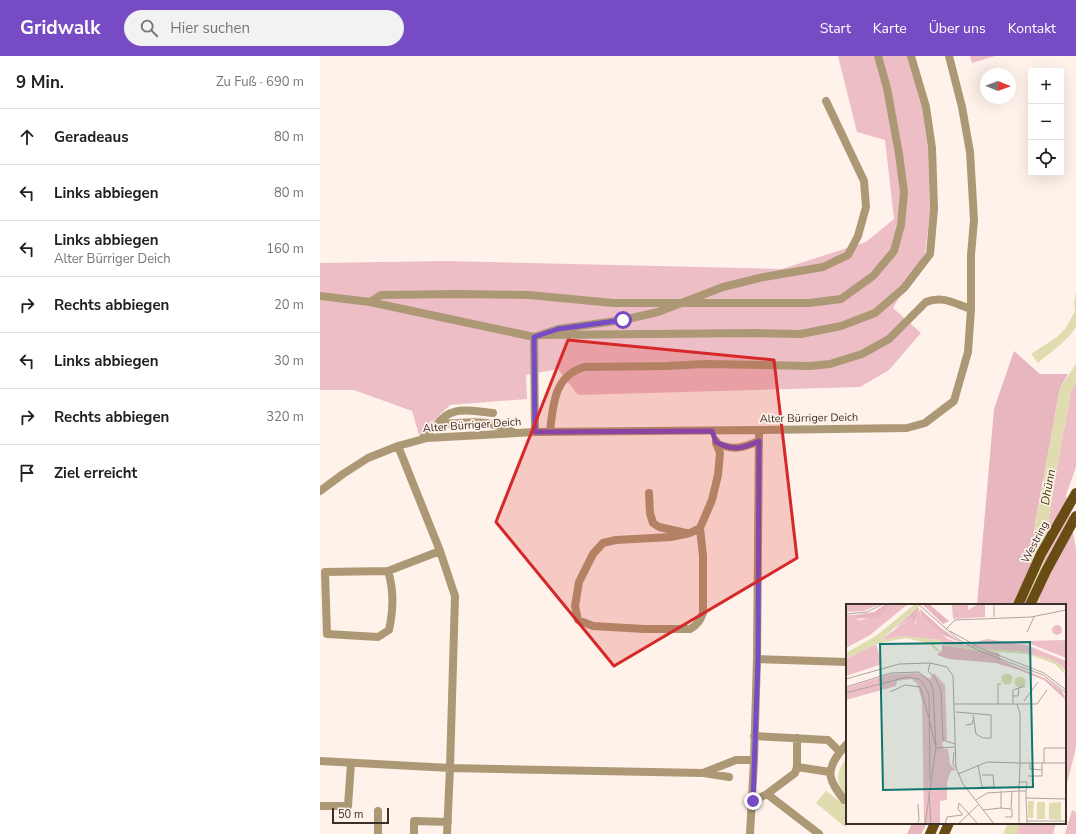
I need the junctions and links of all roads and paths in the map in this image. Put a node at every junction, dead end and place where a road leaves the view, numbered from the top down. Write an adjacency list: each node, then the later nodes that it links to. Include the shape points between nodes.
1 (878, 56): 7 (lane, via 890,104 904,192 901,226 894,251 873,276 841,299 810,303)
2 (911, 56): 9 (lane, via 926,107 932,148 934,209 930,254 904,288 876,312 841,326 801,334)
3 (949, 56): 8 (lane, Alter Bürriger Deich, via 962,106 970,152 974,220)
4 (826, 101): 7 (lane, via 864,181 866,207 858,236 848,255 823,267 723,286)
5 (320, 296): 6 (lane)
6 (370, 302): 7 (lane, via 381,295 457,294 529,295 613,303); 9 (lane)
7 (680, 303): 9 (lane, via 658,312 623,320 558,329)
8 (971, 309): 12 (lane, Alter Bürriger Deich, via 968,352 954,401 925,422 907,428); 15 (lane, via 943,299 926,302 889,339 862,354 830,364 705,364 585,367 574,370 557,392 552,407)
9 (538, 336): 14 (lane)
10 (492, 413): 11 (lane, via 455,411 447,414)
11 (434, 428): 16 (lane, via 440,424 481,422); 17 (lane)
12 (759, 430): 13 (lane, Alter Bürriger Deich); 18 (lane)
13 (712, 431): 15 (lane, Alter Bürriger Deich); 19 (lane)
14 (535, 432): 15 (lane, Alter Bürriger Deich); 16 (lane, Alter Bürriger Deich)
15 (550, 432)
16 (516, 433): 17 (lane, Alter Bürriger Deich)
17 (422, 439): 20 (lane, Alter Bürriger Deich)
18 (759, 441): 19 (lane, via 737,448 726,447); 31 (lane)
19 (716, 442): 25 (lane, via 720,453 718,475 712,500)
20 (398, 446): 21 (lane, Alter Bürriger Deich, via 368,458); 27 (lane)
21 (320, 491)
22 (649, 493): 26 (lane, via 653,523 659,527)
23 (1076, 493): 29 (main road, Westring, via 1041,554)
24 (1076, 516): 30 (main road)
25 (700, 528): 26 (lane); 26 (lane, via 703,556 703,613 696,626 690,630 644,629 593,626 578,620 574,606 579,582 592,554 603,544 616,540)
26 (690, 534)
27 (440, 551): 28 (lane); 41 (lane, via 455,596)
28 (388, 571): 28 (lane, via 325,572 327,634 378,637 389,630 391,581)
29 (1018, 604)
30 (1030, 604)
31 (758, 659): 32 (lane); 33 (lane)
32 (846, 662)
33 (754, 736): 34 (lane); 37 (lane)
34 (796, 738): 36 (lane, via 828,740); 40 (lane)
35 (846, 745): 36 (lane)
36 (840, 752): 42 (lane, via 833,761)
37 (754, 760): 43 (lane, via 736,760); 47 (lane)
38 (320, 761): 39 (lane)
39 (351, 763): 41 (lane); 48 (lane, via 348,806)
40 (797, 767): 42 (lane); 45 (lane, via 795,773)
41 (450, 768): 43 (lane); 50 (lane)
42 (830, 772): 46 (lane, via 834,785)
43 (703, 773): 44 (lane)
44 (729, 777)
45 (767, 794): 47 (lane); 57 (lane)
46 (844, 800)
47 (753, 801): 56 (lane)
48 (320, 806)
49 (378, 811): 53 (lane)
50 (448, 822): 54 (lane, via 414,820); 55 (lane)
51 (935, 824): 58 (main road)
52 (948, 824): 59 (main road)
53 (378, 834)
54 (414, 834)
55 (447, 834)
56 (750, 834)
57 (819, 834)
58 (930, 834)
59 (944, 834)

